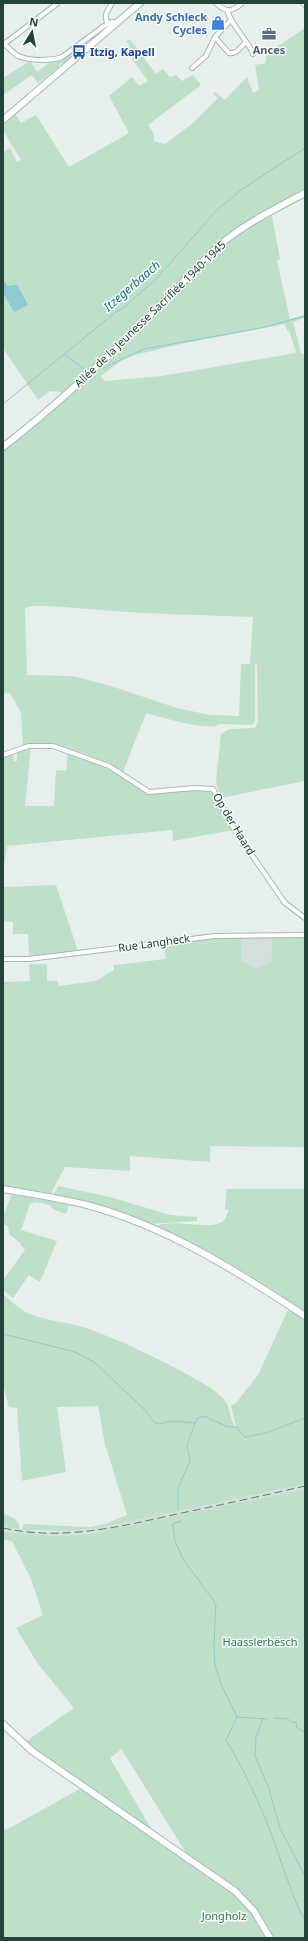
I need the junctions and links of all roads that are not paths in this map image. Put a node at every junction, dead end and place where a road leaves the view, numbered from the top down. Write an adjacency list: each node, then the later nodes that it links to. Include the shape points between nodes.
1 (58, 3): 14 (street)
2 (112, 3): 11 (street, via 105,18)
3 (140, 3): 10 (main road)
4 (216, 3): 8 (street)
5 (242, 3): 8 (street)
6 (303, 3): 7 (street)
7 (305, 5)
8 (228, 11): 9 (street)
9 (232, 20): 12 (street); 13 (street)
10 (116, 23): 11 (street); 17 (main road)
11 (108, 24): 14 (street, via 54,60 25,58)
12 (215, 37): 13 (street, via 232,54); 16 (street, via 206,56)
13 (246, 42): 15 (street)
14 (3, 44)
15 (253, 54)
16 (192, 68)
17 (3, 120)
18 (305, 193): 19 (main road, Allée de la Jeunesse Sacrifiée 1940-1945, via 251,221 215,249 94,370)
19 (3, 447)
20 (3, 755): 21 (street, Op der Haard, via 29,746 53,746 109,766 150,792 213,789 234,829 285,902)
21 (305, 918)
22 (305, 935): 23 (street, Rue Langheck, via 215,936 29,959)
23 (3, 959)
24 (3, 1189): 25 (main road, via 80,1203 150,1227 242,1275)
25 (305, 1316)
26 (3, 1724): 27 (main road, via 32,1751 235,1891 254,1911)
27 (270, 1938)

